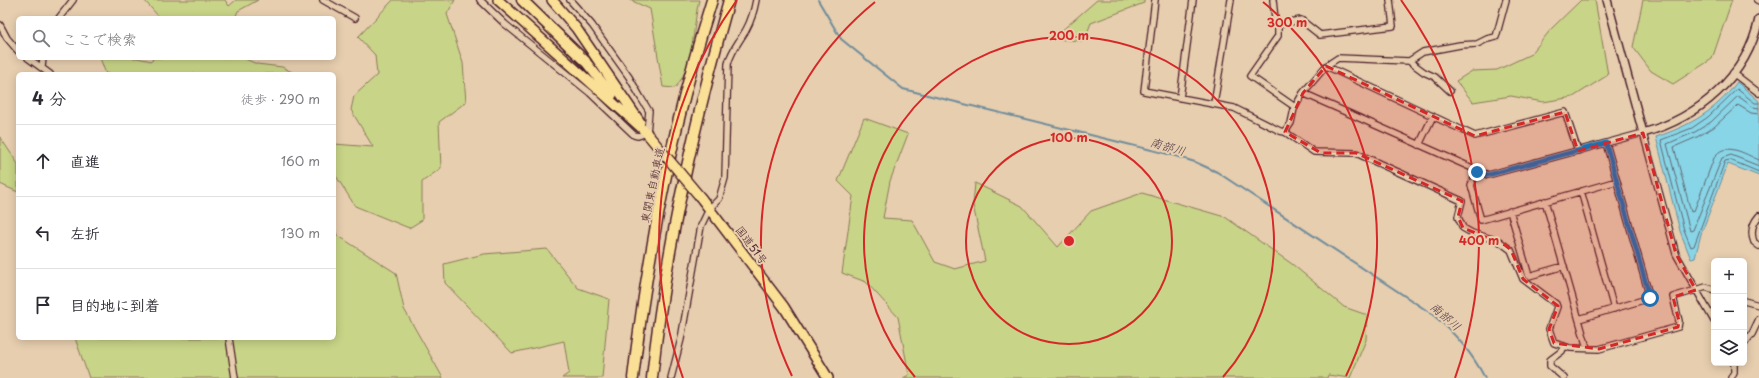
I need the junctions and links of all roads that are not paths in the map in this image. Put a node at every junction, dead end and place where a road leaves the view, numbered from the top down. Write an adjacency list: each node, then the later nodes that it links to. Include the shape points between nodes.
1 (74, 0): 18 (street)
2 (323, 0): 19 (street)
3 (480, 0): 43 (street, via 505,24 590,93 634,134)
4 (498, 0): 39 (highway, 国道51号)
5 (522, 0): 27 (highway)
6 (552, 0): 32 (highway, 国道51号, via 576,28)
7 (570, 0): 43 (street, via 629,77 649,111)
8 (712, 0): 70 (highway, 東関東自動車道, via 680,113 666,178 654,237)
9 (729, 0): 71 (highway, via 712,59 681,198 663,292)
10 (756, 0): 51 (street, via 753,14 728,64 725,178 719,198)
11 (1155, 0): 36 (street, via 1144,92)
12 (1193, 0): 36 (street)
13 (1231, 0): 37 (street)
14 (1273, 0): 21 (street, via 1274,19)
15 (1390, 0): 21 (street, via 1393,26 1320,35 1301,20)
16 (1506, 0): 26 (street, via 1496,37 1487,38 1477,44 1460,44 1423,52)
17 (1607, 0): 42 (street)
18 (61, 16)
19 (355, 18)
20 (1759, 19): 31 (street, via 1752,42)
21 (1277, 24): 38 (street, via 1278,36 1250,76)
22 (0, 25): 23 (street)
23 (16, 49)
24 (31, 60): 29 (street)
25 (43, 60): 29 (street)
26 (1409, 61): 28 (street, via 1338,58); 33 (street, via 1435,77)
27 (585, 62): 32 (highway); 39 (highway)
28 (1326, 66): 34 (street); 40 (street)
29 (42, 67): 30 (street)
30 (48, 72)
31 (1734, 73): 35 (street); 42 (street, via 1702,107 1670,124)
32 (616, 87): 43 (highway, 国道51号)
33 (1450, 91)
34 (1303, 93): 38 (street); 45 (street)
35 (1759, 93)
36 (1180, 98): 37 (street)
37 (1214, 104): 41 (street, via 1234,108)
38 (1295, 107): 41 (street)
39 (627, 116): 43 (highway, 国道51号)
40 (1433, 116): 45 (street); 46 (street, via 1475,136 1565,112)
41 (1286, 132): 66 (street, via 1314,152 1356,153 1462,201 1458,217 1463,228 1505,245 1511,250 1522,279 1556,304 1549,329 1554,344)
42 (1643, 133): 44 (street); 57 (street, via 1676,254)
43 (648, 134): 51 (highway, 国道51号, bridge)
44 (1606, 143): 46 (street); 48 (street)
45 (1419, 146): 47 (street)
46 (1578, 151): 47 (street, via 1488,175)
47 (1477, 172): 52 (street, via 1471,185 1481,220)
48 (1617, 181): 49 (street); 60 (street, via 1650,298)
49 (1581, 191): 50 (street); 60 (street)
50 (1545, 201): 52 (street); 55 (street)
51 (710, 209): 72 (street, via 701,226 681,339); 73 (highway, 国道51号, via 784,307)
52 (1510, 211): 55 (street, via 1528,276)
53 (1759, 216): 54 (street, via 1754,222 1752,233 1754,242)
54 (1759, 246)
55 (1564, 266): 62 (street)
56 (1711, 289): 57 (street, via 1706,287)
57 (1696, 290): 61 (street); 67 (street, via 1673,297 1678,327 1599,349)
58 (1747, 302): 59 (street)
59 (1759, 305)
60 (1614, 309): 62 (street)
61 (1711, 315)
62 (1579, 319): 67 (street)
63 (1759, 319): 65 (street)
64 (229, 340): 69 (street)
65 (1747, 340)
66 (1564, 346): 67 (street); 74 (street, via 1562,351 1550,360 1550,366)
67 (1587, 348)
68 (1734, 366): 75 (street)
69 (235, 378)
70 (633, 378)
71 (652, 378)
72 (671, 378)
73 (828, 378)
74 (1564, 378)
75 (1731, 378)

